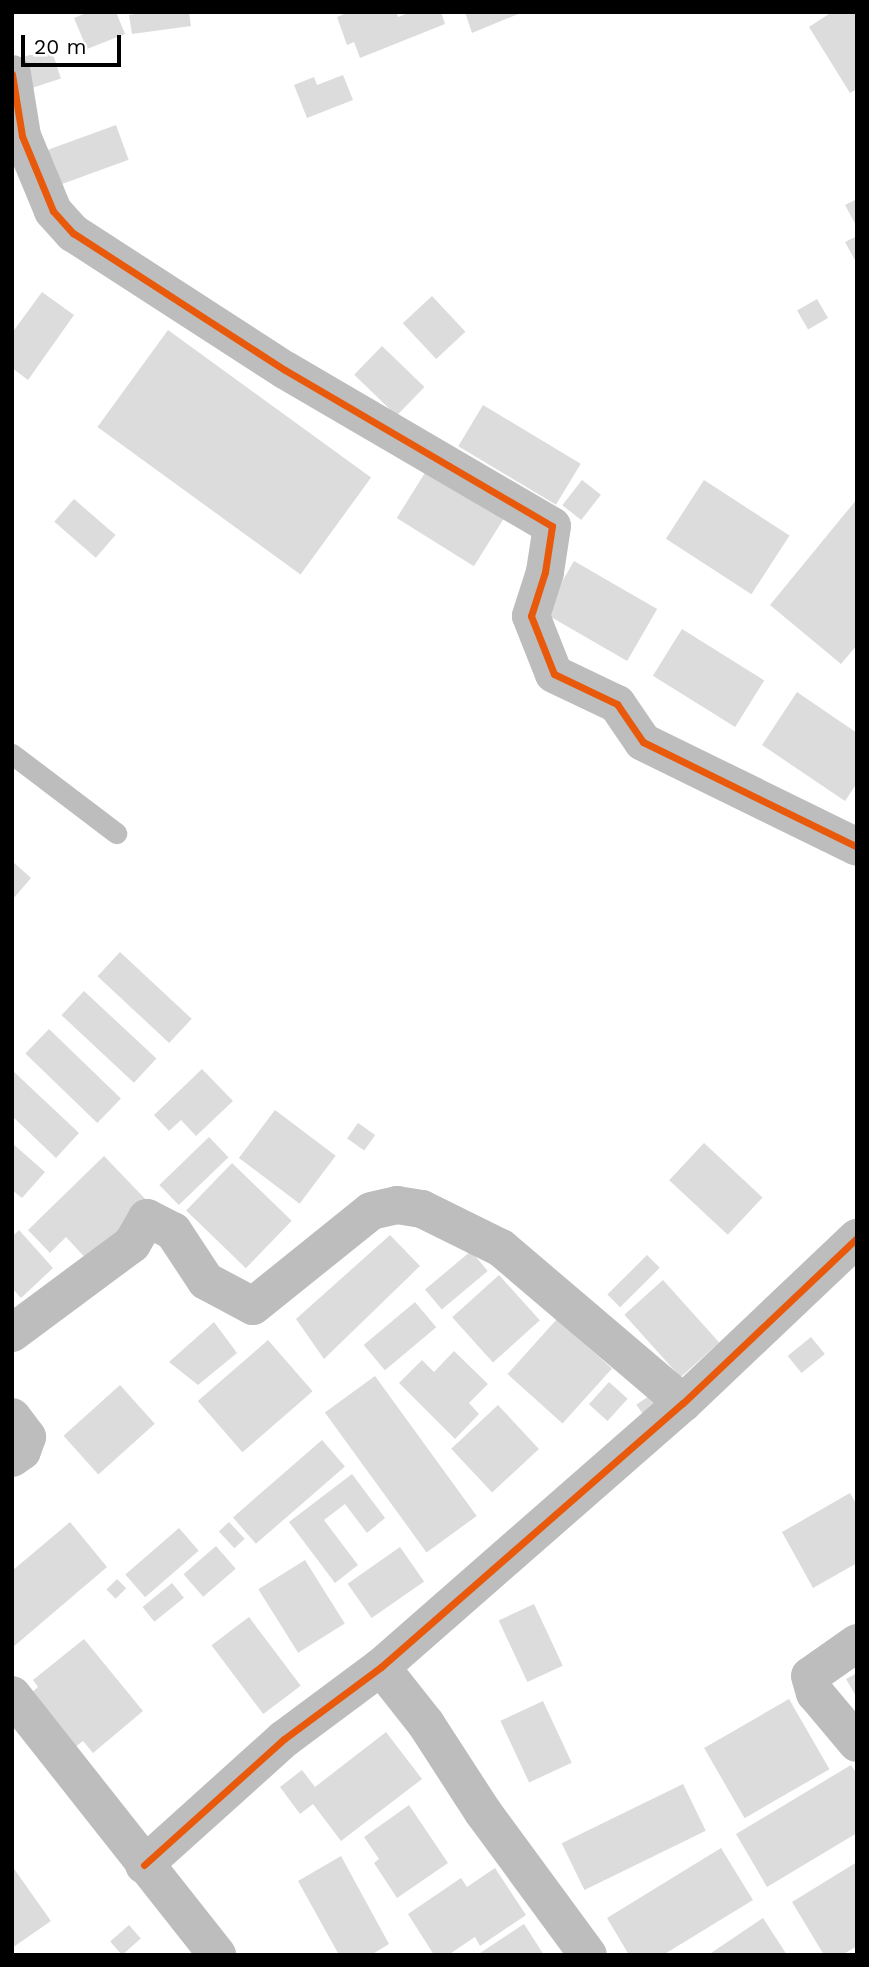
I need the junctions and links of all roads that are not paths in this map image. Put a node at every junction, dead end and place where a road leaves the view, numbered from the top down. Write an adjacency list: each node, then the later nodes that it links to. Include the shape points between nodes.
1 (12, 74): 4 (street, via 22,136 53,211 73,233 285,370 552,526 545,572 531,616 554,674 617,704 643,742)
2 (12, 754): 3 (lane)
3 (116, 833)
4 (857, 847)
5 (857, 1238): 7 (street)
6 (12, 1333): 7 (street, via 132,1244 147,1218 173,1231 205,1281 253,1306 371,1211 397,1205 422,1209 500,1248)
7 (684, 1403): 11 (street)
8 (12, 1417): 9 (street, via 27,1437 22,1451)
9 (12, 1458)
10 (857, 1643): 13 (street, via 810,1676 815,1693)
11 (381, 1667): 14 (street, via 284,1739); 16 (street)
12 (12, 1695): 14 (street)
13 (857, 1743)
14 (144, 1865): 15 (street)
15 (217, 1955)
16 (588, 1955)

